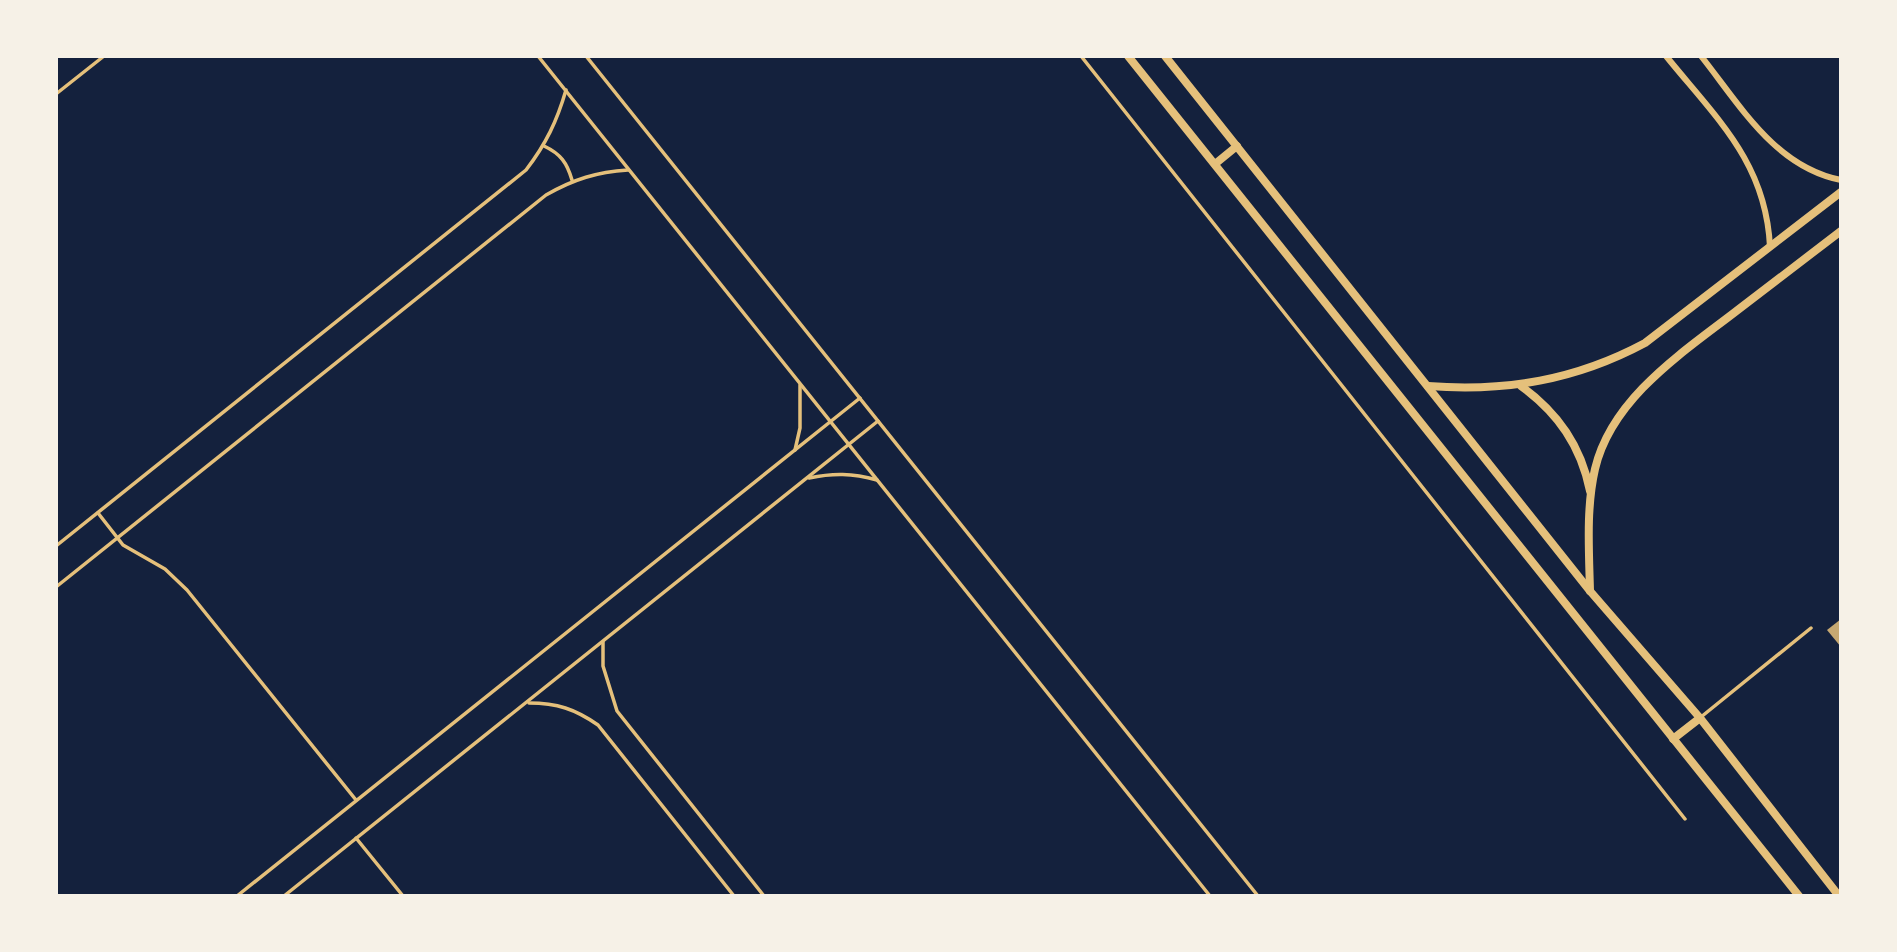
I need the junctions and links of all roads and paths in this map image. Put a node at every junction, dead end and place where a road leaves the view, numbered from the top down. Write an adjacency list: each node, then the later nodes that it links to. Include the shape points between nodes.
1 (104, 56): 10 (lane)
2 (538, 56): 9 (lane)
3 (586, 56): 23 (lane)
4 (1081, 56): 42 (lane)
5 (1128, 56): 13 (street)
6 (1165, 56): 11 (street)
7 (1666, 56): 19 (street, via 1749,163 1765,204)
8 (1701, 56): 16 (street, via 1781,152 1808,170)
9 (566, 90): 12 (lane); 14 (lane)
10 (56, 94)
11 (1237, 145): 13 (street); 21 (street)
12 (544, 146): 15 (lane, via 568,165); 31 (lane, via 526,170)
13 (1215, 163): 40 (street)
14 (629, 170): 15 (lane); 20 (lane)
15 (572, 180): 32 (lane, via 546,195)
16 (1841, 180)
17 (1841, 192): 19 (street)
18 (1841, 231): 30 (street, via 1648,384 1621,414 1606,440 1595,468)
19 (1770, 247): 22 (street, via 1645,343 1583,371)
20 (800, 383): 25 (lane); 27 (lane, via 802,405)
21 (1428, 386): 22 (street); 35 (street)
22 (1521, 386): 30 (street, via 1555,415 1569,434)
23 (860, 398): 24 (lane); 25 (lane)
24 (878, 421): 26 (lane); 50 (lane)
25 (831, 422): 26 (lane); 27 (lane)
26 (849, 444): 28 (lane); 29 (lane)
27 (795, 450): 41 (lane)
28 (807, 478): 29 (lane, via 855,474); 37 (lane)
29 (878, 481): 49 (lane)
30 (1591, 497): 35 (street)
31 (98, 513): 32 (lane); 33 (lane)
32 (118, 538): 34 (lane); 41 (lane, via 176,579)
33 (56, 546)
34 (56, 587)
35 (1590, 591): 39 (street)
36 (1811, 628): 39 (lane)
37 (603, 642): 38 (lane); 48 (lane, via 603,666 617,711)
38 (526, 703): 43 (lane); 47 (lane, via 552,703 576,710 598,725)
39 (1700, 718): 40 (street); 52 (street)
40 (1673, 738): 51 (street)
41 (357, 800): 44 (lane)
42 (1685, 819)
43 (356, 838): 45 (lane); 46 (lane)
44 (237, 896)
45 (284, 896)
46 (403, 896)
47 (734, 896)
48 (764, 896)
49 (1210, 896)
50 (1258, 896)
51 (1799, 896)
52 (1839, 896)

